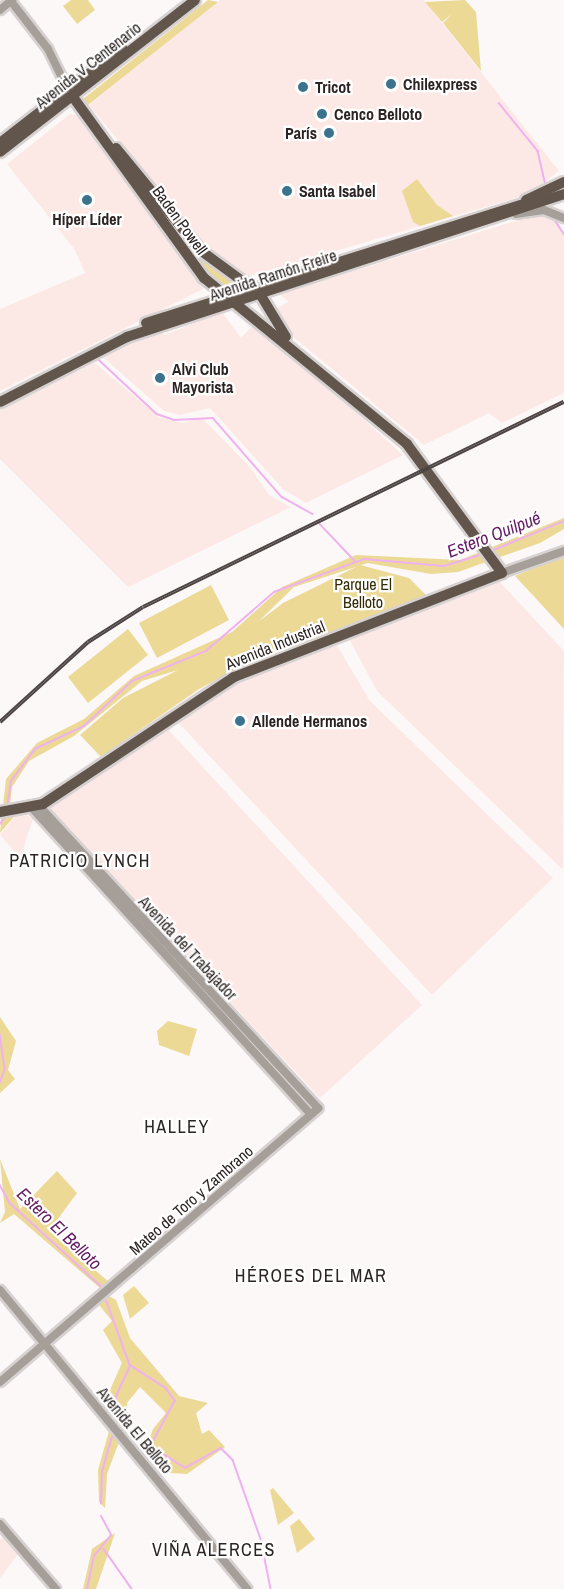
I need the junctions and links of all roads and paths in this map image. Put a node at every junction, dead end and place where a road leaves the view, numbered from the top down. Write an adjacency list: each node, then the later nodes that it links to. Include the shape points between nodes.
1 (11, 0): 4 (street); 5 (street, Baden Powell, via 48,50)
2 (184, 0): 5 (main road, Avenida V Centenario)
3 (195, 0): 5 (main road, Avenida V Centenario)
4 (0, 10)
5 (71, 94): 6 (main road, Avenida V Centenario); 7 (main road, Avenida V Centenario); 10 (main road, Baden Powell); 10 (main road, Baden Powell, via 125,172)
6 (0, 143)
7 (0, 152)
8 (564, 182): 11 (main road)
9 (564, 194): 11 (main road, Avenida Ramón Freire)
10 (152, 198): 13 (main road, Baden Powell); 14 (main road, Baden Powell)
11 (507, 211): 12 (street, via 544,210); 15 (main road, Avenida Ramón Freire); 16 (main road, Avenida Ramón Freire)
12 (564, 218)
13 (185, 251): 14 (main road); 17 (main road, Baden Powell)
14 (210, 259): 15 (main road, Baden Powell)
15 (252, 286): 16 (main road, Baden Powell); 17 (main road, Avenida Ramón Freire)
16 (261, 294): 18 (main road, Avenida Ramón Freire); 20 (main road, Baden Powell)
17 (222, 296): 18 (main road, Baden Powell); 19 (main road, Avenida Ramón Freire)
18 (231, 304): 20 (main road, Baden Powell); 21 (main road, Avenida Ramón Freire, via 127,337)
19 (102, 342): 21 (main road); 22 (main road, Avenida Ramón Freire)
20 (291, 344): 25 (main road, Baden Powell, via 407,444 427,478 482,541)
21 (92, 355): 23 (main road, Avenida Ramón Freire)
22 (0, 396)
23 (0, 402)
24 (564, 551): 25 (street, Avenida Industrial)
25 (499, 569): 26 (main road, Avenida Industrial, via 220,684)
26 (36, 810): 27 (main road); 28 (street, Avenida del Trabajador); 29 (street, Avenida del Trabajador)
27 (6, 811)
28 (284, 1071): 29 (street); 30 (street, Avenida del Trabajador)
29 (276, 1077): 31 (street, Avenida del Trabajador)
30 (318, 1108): 31 (street, Mateo de Toro y Zambrano)
31 (310, 1114): 33 (street, Mateo de Toro y Zambrano)
32 (0, 1290): 33 (street, Avenida El Belloto)
33 (45, 1344): 34 (street, Mateo de Toro y Zambrano); 37 (street, Avenida El Belloto)
34 (0, 1382)
35 (0, 1524): 36 (street)
36 (56, 1589)
37 (247, 1589)

